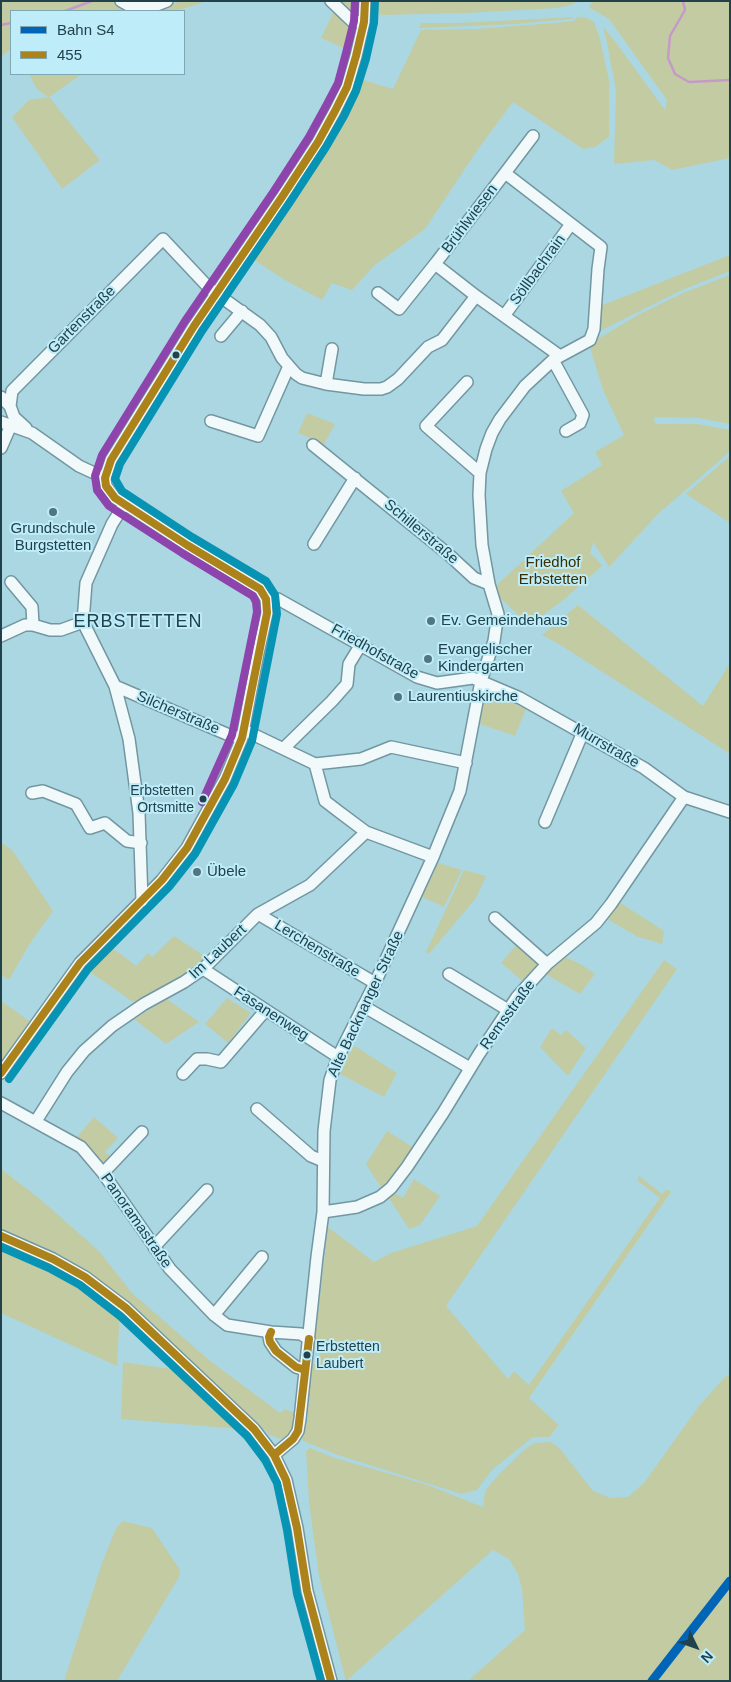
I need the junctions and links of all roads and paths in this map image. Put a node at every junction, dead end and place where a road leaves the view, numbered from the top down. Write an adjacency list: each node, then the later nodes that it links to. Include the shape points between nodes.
1 (120, 1): 2 (street, via 140,7)
2 (167, 1)
3 (331, 1): 5 (street, via 352,21)
4 (365, 1): 5 (street)
5 (364, 22): 12 (street, via 348,86 318,142)
6 (533, 136): 7 (street, Brühlwiesen)
7 (505, 173): 8 (street, Brühlwiesen); 10 (street, Brühlwiesen)
8 (560, 215): 9 (street, Söllbachrain)
9 (571, 224): 15 (street, Söllbachrain); 18 (street, Söllbachrain, via 601,247 594,330 590,340)
10 (435, 264): 11 (street, Brühlwiesen, via 399,310); 13 (street, Brühlwiesen)
11 (378, 293)
12 (216, 294): 14 (street); 23 (street, Gartenstraße, via 163,239 12,391); 31 (street, via 111,460)
13 (476, 296): 15 (street, Söllbachrain); 21 (street, via 442,340 422,352 387,387 364,389)
14 (242, 311): 16 (street); 19 (street, via 271,337)
15 (504, 316): 18 (street, Söllbachrain)
16 (221, 336)
17 (332, 349): 21 (street)
18 (556, 358): 26 (street, via 584,415 580,423); 30 (street, via 525,386 500,419 486,449)
19 (289, 366): 21 (street, via 302,378); 24 (street, via 258,436)
20 (467, 382): 30 (street, via 426,426)
21 (326, 384)
22 (1, 397): 23 (street)
23 (10, 406): 27 (street, via 14,417)
24 (211, 421)
25 (6, 424): 27 (street); 29 (street)
26 (566, 431)
27 (32, 433): 31 (street, via 79,466)
28 (313, 445): 32 (street, Schillerstraße)
29 (1, 448)
30 (480, 473): 36 (street, via 482,545)
31 (105, 478): 33 (street, via 111,494)
32 (355, 478): 34 (street); 36 (street, Schillerstraße, via 474,578)
33 (124, 505): 37 (street, via 260,589); 38 (street, via 86,583)
34 (314, 544)
35 (11, 582): 39 (street, via 32,607)
36 (489, 584): 42 (street, via 498,614 494,641)
37 (266, 599): 41 (street, Friedhofstraße, via 278,599); 45 (street, via 267,613)
38 (83, 622): 39 (street, via 61,630); 43 (street)
39 (33, 625): 40 (street)
40 (1, 636)
41 (360, 646): 42 (street, Friedhofstraße, via 417,677 437,683 473,678); 46 (street, via 349,664 347,684)
42 (481, 681): 44 (street, Murrstraße); 47 (street, Alte Backnanger Straße)
43 (115, 686): 45 (street, Silcherstraße, via 229,735); 54 (street, via 128,739)
44 (583, 732): 50 (street, Murrstraße, via 644,768); 52 (street)
45 (243, 734): 46 (street, Silcherstraße); 56 (street, via 218,792 187,848)
46 (284, 748): 48 (street, Silcherstraße)
47 (466, 762): 48 (street, via 391,747 361,759); 55 (street, Alte Backnanger Straße, via 460,791)
48 (314, 764): 53 (street, via 325,800)
49 (32, 793): 54 (street, via 42,791 76,804 90,828 105,823 127,842)
50 (684, 797): 51 (street, Murrstraße); 59 (street, Remsstraße, via 596,923)
51 (730, 812)
52 (545, 822)
53 (366, 832): 55 (street); 57 (street, Im Laubert, via 310,886)
54 (140, 843): 56 (street)
55 (433, 857): 62 (street, Alte Backnanger Straße)
56 (142, 902): 68 (street, via 80,963)
57 (258, 914): 60 (street, Im Laubert); 62 (street, Lerchenstraße)
58 (495, 918): 59 (street)
59 (547, 964): 64 (street, Remsstraße)
60 (203, 969): 65 (street, Fasanenweg); 72 (street, Im Laubert, via 144,1004 91,1044 67,1072)
61 (449, 974): 64 (street)
62 (375, 983): 63 (street, Alte Backnanger Straße)
63 (363, 1006): 66 (street, Alte Backnanger Straße); 67 (street)
64 (508, 1010): 67 (street, Remsstraße)
65 (265, 1011): 66 (street, Fasanenweg); 69 (street, via 221,1062 197,1059)
66 (338, 1057): 74 (street, Alte Backnanger Straße, via 327,1099)
67 (470, 1068): 77 (street, Remsstraße, via 391,1188 357,1207)
68 (1, 1073)
69 (183, 1074)
70 (1, 1102): 72 (street, Panoramastraße)
71 (257, 1109): 74 (street, via 311,1156)
72 (36, 1121): 75 (street, Panoramastraße, via 81,1147)
73 (142, 1132): 75 (street)
74 (323, 1161): 77 (street, Alte Backnanger Straße)
75 (104, 1173): 79 (street, Panoramastraße)
76 (207, 1190): 79 (street)
77 (323, 1212): 83 (street, Alte Backnanger Straße)
78 (1, 1236): 85 (street, via 85,1277 126,1308 248,1423)
79 (154, 1247): 81 (street, Panoramastraße)
80 (262, 1257): 81 (street)
81 (214, 1316): 82 (street, Panoramastraße, via 227,1325)
82 (271, 1332): 83 (street, Panoramastraße, via 301,1334); 84 (street, via 270,1342 276,1351)
83 (309, 1339): 84 (street, Alte Backnanger Straße)
84 (305, 1370): 85 (street, Alte Backnanger Straße, via 298,1431 293,1440)
85 (274, 1455): 86 (street, via 286,1480 307,1591)
86 (331, 1681)

